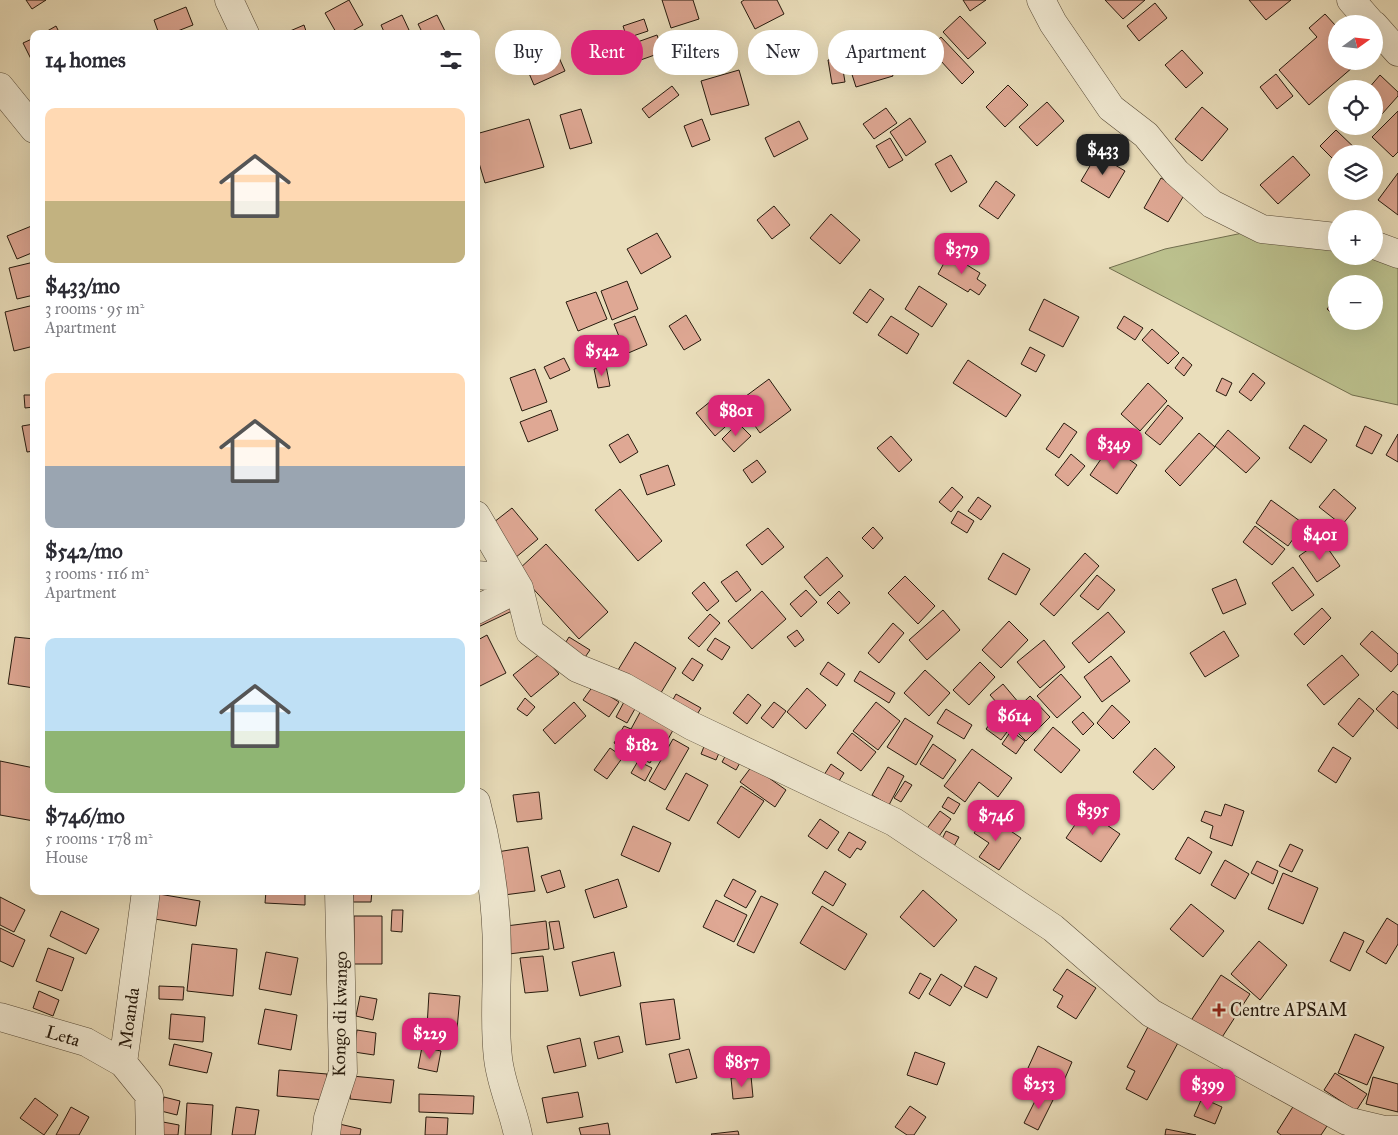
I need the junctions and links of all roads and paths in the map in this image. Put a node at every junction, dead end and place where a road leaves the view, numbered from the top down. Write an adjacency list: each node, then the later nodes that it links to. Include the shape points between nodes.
1 (229, 0): 5 (street)
2 (1041, 0): 10 (street, via 1111,108 1146,134 1176,172 1212,204 1262,229)
3 (1351, 0): 4 (street)
4 (1365, 15)
5 (243, 30)
6 (1383, 35): 7 (street)
7 (1398, 52)
8 (0, 87): 9 (street)
9 (30, 124)
10 (1328, 235)
11 (1383, 248): 12 (street)
12 (1398, 254)
13 (480, 522): 15 (street)
14 (480, 575): 15 (street)
15 (519, 588): 16 (street); 22 (street, via 530,632 577,668 624,687 701,730 894,822 1052,928 1151,1013)
16 (480, 608)
17 (480, 820): 26 (street, via 489,860 497,954 498,1059)
18 (145, 895): 21 (street, Moanda)
19 (339, 895): 25 (street, Kongo di kwango, via 343,1072)
20 (0, 1017): 21 (street, Leta, via 86,1042)
21 (122, 1063): 24 (street, Moanda, via 149,1095)
22 (1343, 1128): 23 (street)
23 (1398, 1130)
24 (150, 1135)
25 (326, 1135)
26 (518, 1135)

